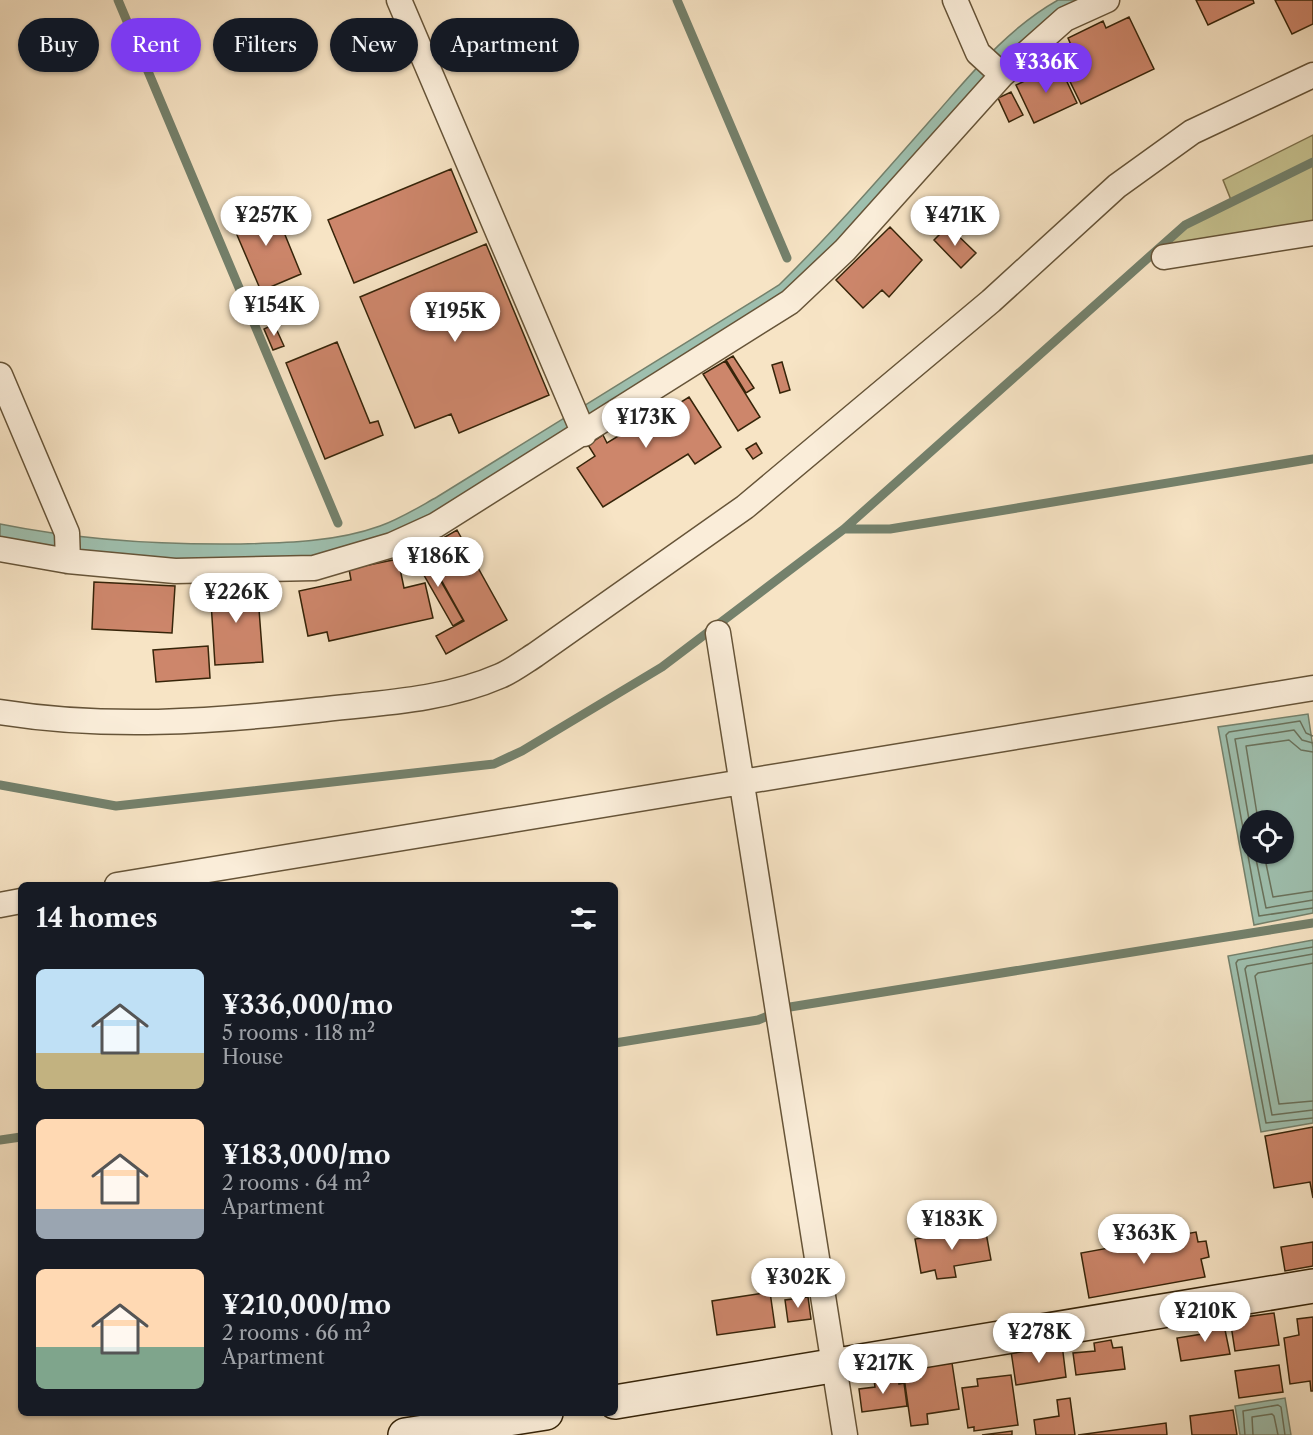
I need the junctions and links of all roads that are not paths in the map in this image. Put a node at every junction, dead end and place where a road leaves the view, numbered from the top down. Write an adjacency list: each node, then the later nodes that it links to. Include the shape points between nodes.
1 (399, 0): 9 (street)
2 (955, 0): 4 (street, via 978,53)
3 (1107, 0): 4 (street, via 1065,20)
4 (1000, 73): 9 (street, via 845,250 789,302)
5 (1313, 75): 14 (street, via 1192,132 1117,186 991,301 745,507 535,656 500,676 400,701 237,719 102,724)
6 (1313, 233): 7 (street)
7 (1164, 257)
8 (0, 375): 11 (street)
9 (580, 423): 11 (street, via 436,525 392,545 314,568 175,571)
10 (0, 549): 11 (street)
11 (68, 549)
12 (718, 633): 15 (street)
13 (1313, 688): 15 (street)
14 (0, 712)
15 (741, 781): 16 (street); 20 (street)
16 (135, 882)
17 (18, 902): 18 (street)
18 (0, 905)
19 (1313, 1286): 20 (street)
20 (834, 1368): 21 (street); 24 (street)
21 (618, 1402)
22 (527, 1416): 23 (street)
23 (405, 1435)
24 (845, 1435)

